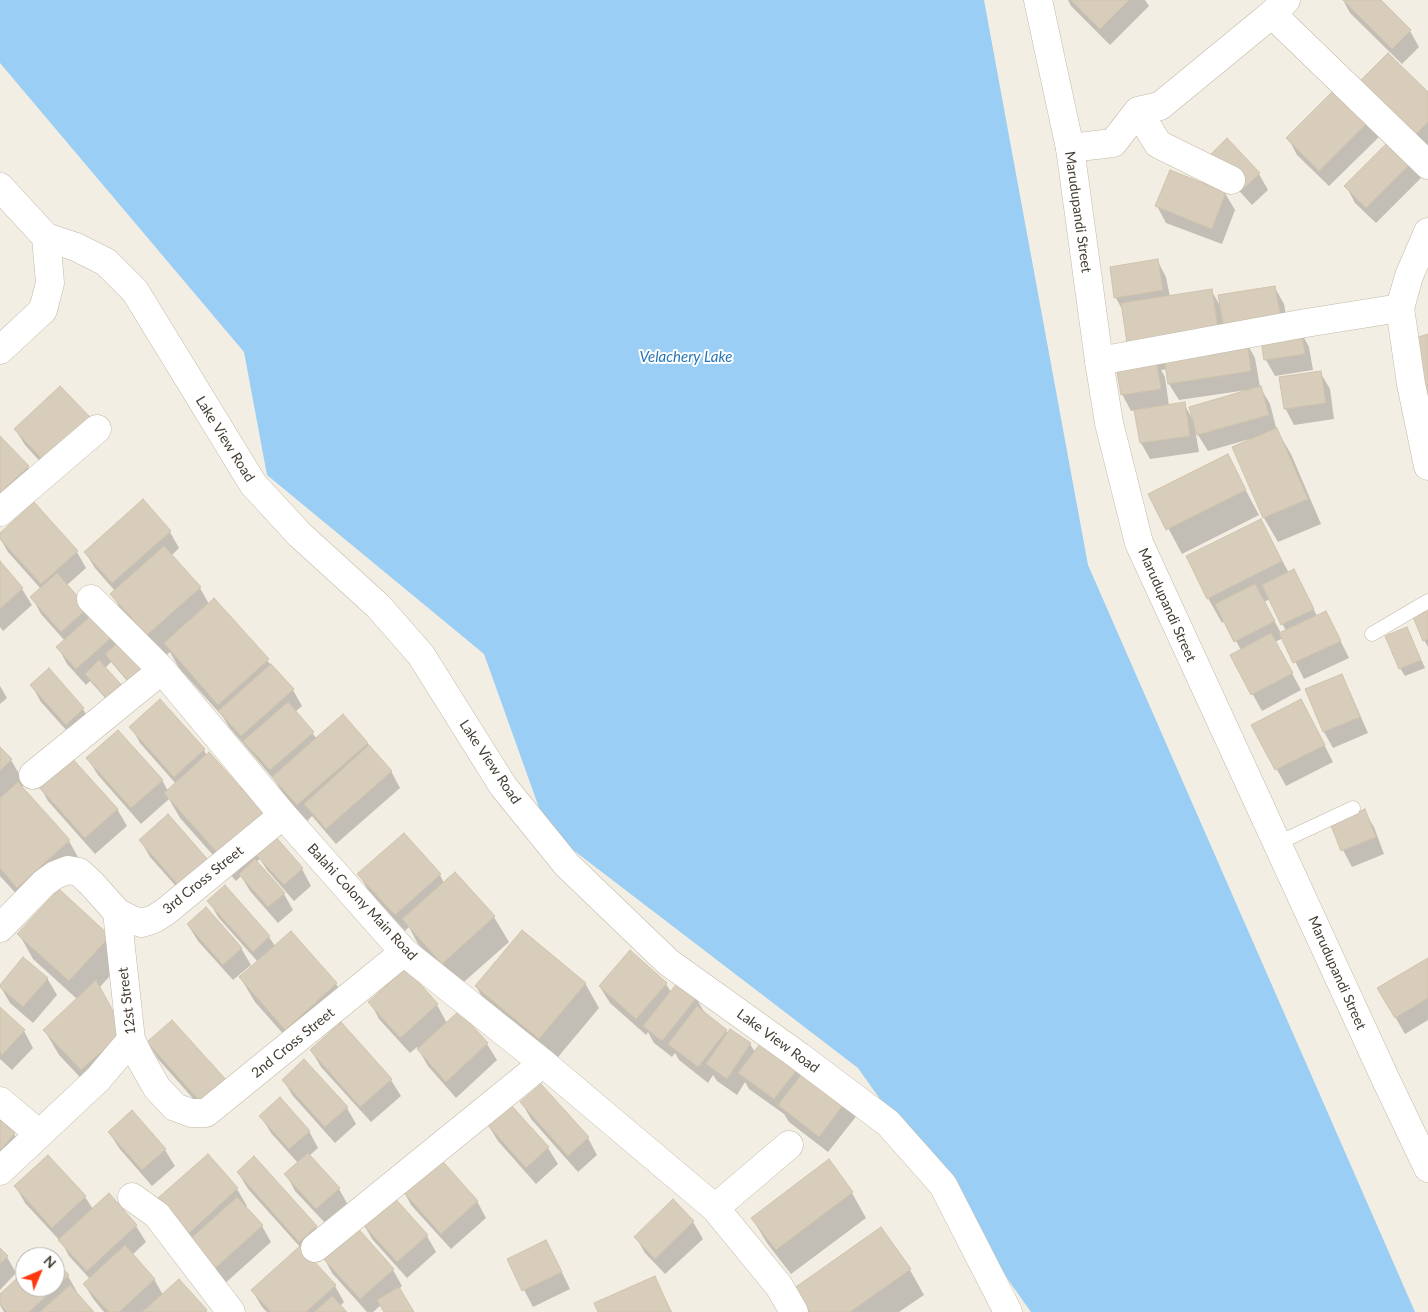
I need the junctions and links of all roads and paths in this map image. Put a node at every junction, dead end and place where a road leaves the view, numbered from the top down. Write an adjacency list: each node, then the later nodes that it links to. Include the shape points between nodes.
1 (1038, 0): 4 (street, Marudupandi Street)
2 (1279, 7): 3 (street, via 1160,106); 5 (street)
3 (1138, 112): 4 (street, via 1113,143); 6 (street, via 1158,144)
4 (1070, 148): 12 (street, Marudupandi Street)
5 (1428, 165)
6 (1231, 180)
7 (0, 187): 9 (street, Lake View Road)
8 (1428, 232): 10 (street, via 1409,276)
9 (46, 236): 11 (street, via 50,284 43,310); 40 (street, Lake View Road, via 106,262 135,291 252,484 299,534 378,606 421,655 503,786 567,865 668,962 888,1123 943,1185)
10 (1400, 308): 12 (street); 14 (street)
11 (0, 350)
12 (1099, 361): 23 (street, Marudupandi Street, via 1109,423 1139,543)
13 (97, 429): 15 (street)
14 (1428, 466)
15 (0, 512)
16 (91, 599): 19 (street, Balahi Colony Main Road)
17 (1428, 601): 18 (lane)
18 (1372, 634)
19 (162, 670): 20 (street); 22 (street, Balahi Colony Main Road)
20 (33, 775)
21 (1353, 808): 23 (lane)
22 (283, 815): 24 (street, 3rd Cross Street, via 154,919 142,922); 26 (street, Balahi Colony Main Road)
23 (1278, 843): 33 (street, Marudupandi Street)
24 (116, 912): 25 (street, via 79,872 68,870 44,883); 27 (street, 12st Street)
25 (0, 928)
26 (404, 952): 28 (street, Balahi Colony Main Road); 30 (street, 2nd Cross Street, via 206,1113 191,1113)
27 (131, 1040): 30 (street, 12st Street, via 157,1088); 31 (street, via 98,1079)
28 (543, 1063): 36 (street, Balahi Colony Main Road); 37 (street)
29 (0, 1101): 31 (street)
30 (176, 1107)
31 (38, 1133): 34 (street)
32 (789, 1145): 36 (street)
33 (1428, 1168)
34 (0, 1171)
35 (132, 1197): 38 (street, via 157,1215)
36 (715, 1208): 39 (street, Balahi Colony Main Road, via 779,1286)
37 (315, 1248)
38 (232, 1312)
39 (794, 1312)
40 (1008, 1312)

